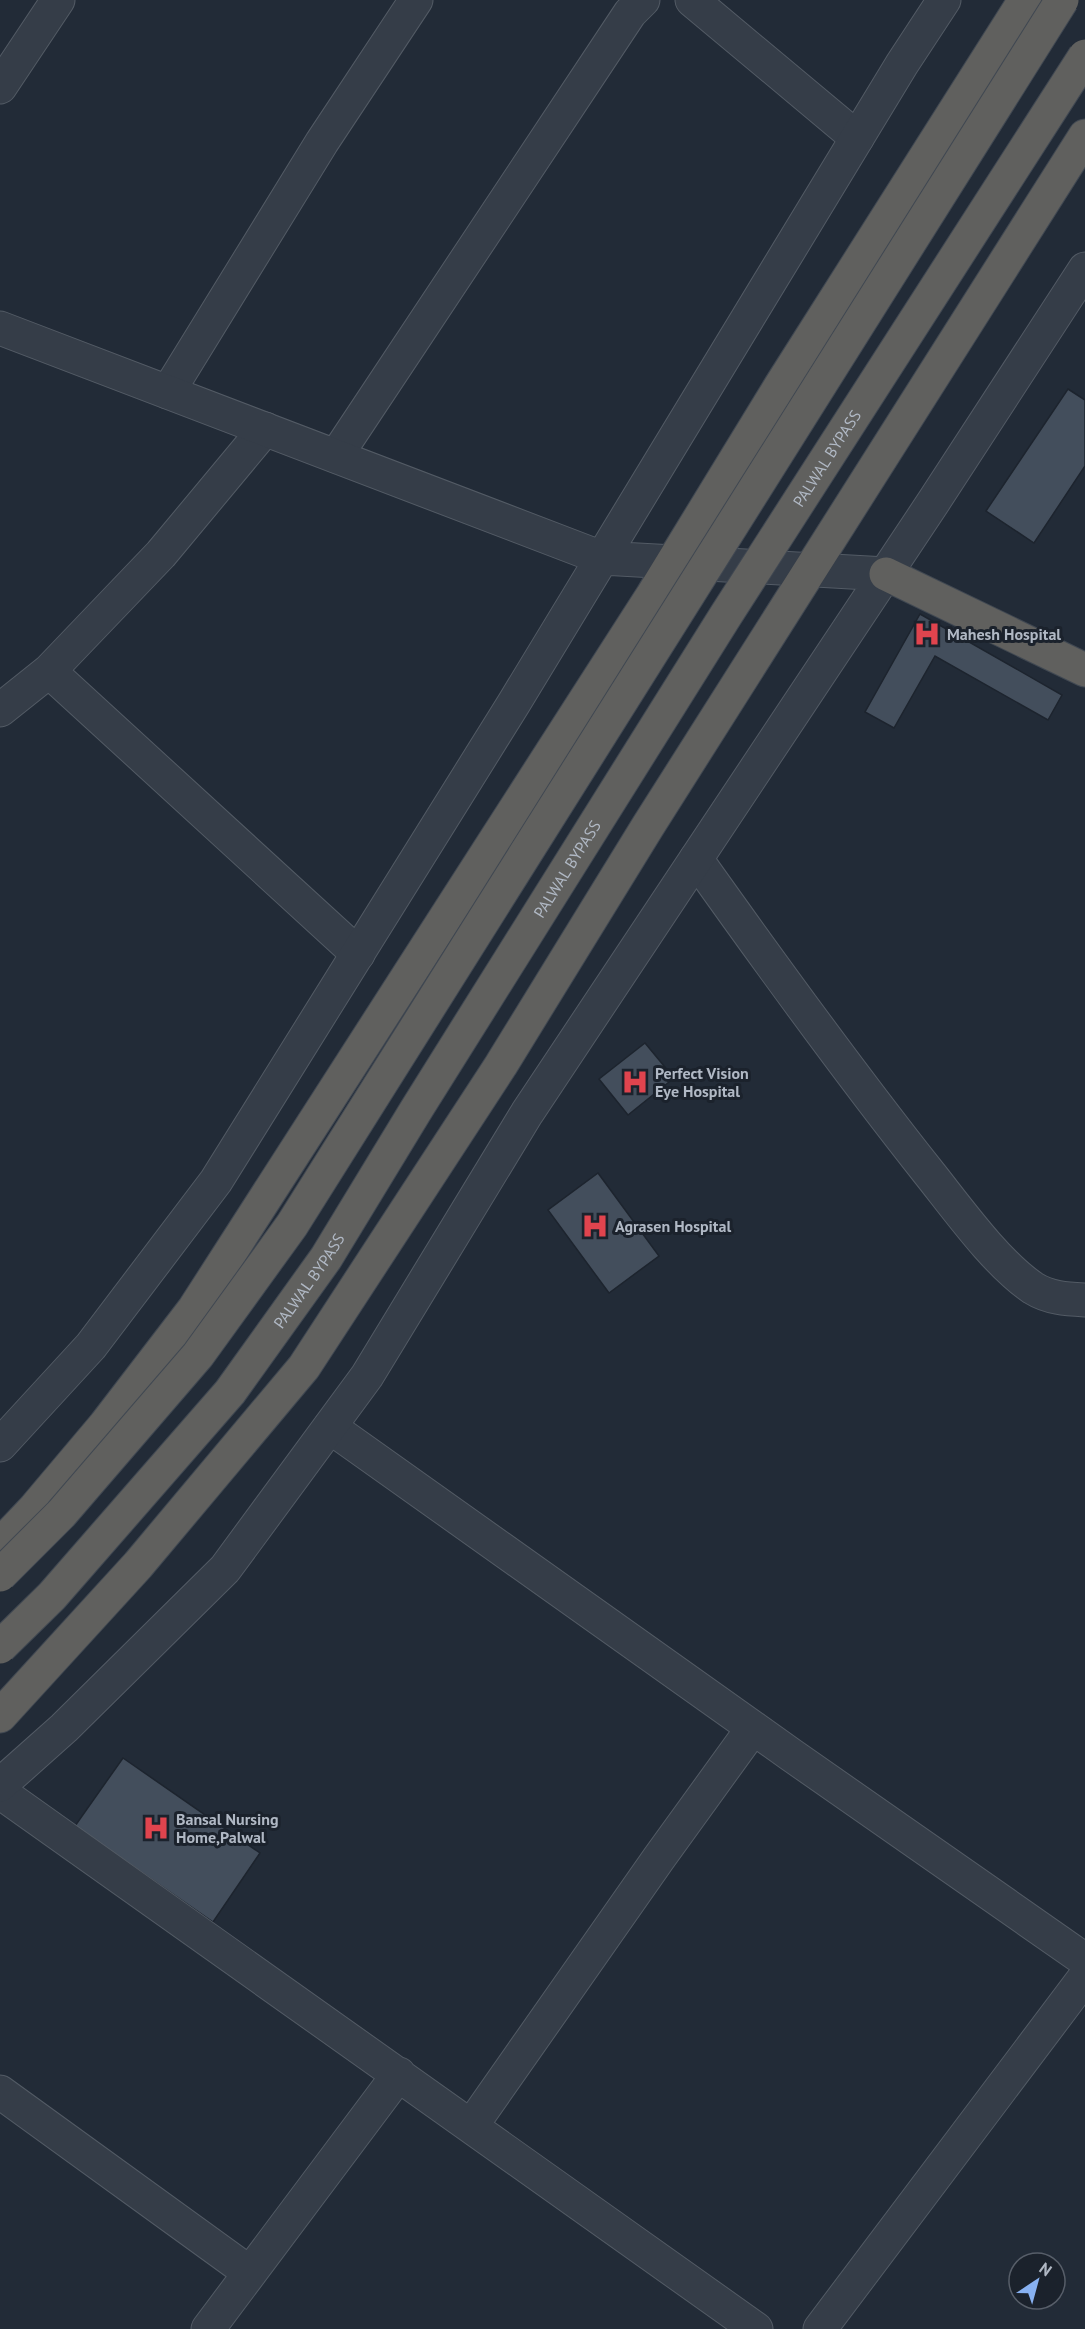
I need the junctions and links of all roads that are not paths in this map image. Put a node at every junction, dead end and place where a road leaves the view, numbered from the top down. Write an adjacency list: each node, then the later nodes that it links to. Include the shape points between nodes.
1 (58, 0): 9 (street)
2 (416, 0): 14 (street, via 322,142)
3 (643, 0): 16 (street, via 630,13)
4 (692, 0): 11 (street)
5 (944, 0): 11 (street)
6 (1026, 0): 18 (highway)
7 (1062, 0): 30 (highway, bridge, via 292,1225 198,1354 61,1514)
8 (1085, 56): 31 (highway, PALWAL BYPASS, bridge, via 720,625 326,1258 230,1392 52,1596)
9 (0, 87)
10 (1085, 136): 19 (highway)
11 (857, 138): 17 (street)
12 (1085, 269): 20 (street)
13 (0, 328): 14 (street)
14 (168, 392): 15 (street)
15 (265, 429): 16 (street); 22 (street, via 161,554)
16 (336, 456): 17 (street)
17 (602, 558): 18 (street); 25 (street)
18 (673, 562): 19 (street); 29 (highway, via 194,1309 105,1425)
19 (811, 570): 20 (street); 32 (highway, via 501,1065 304,1367 138,1565)
20 (886, 574): 21 (highway); 24 (street)
21 (1085, 670)
22 (49, 671): 23 (street); 25 (street)
23 (0, 710)
24 (696, 859): 26 (street, via 818,1030 968,1222 1033,1287 1052,1298); 27 (street, via 527,1113 368,1376)
25 (358, 954): 28 (street, via 216,1181 92,1346)
26 (1085, 1300)
27 (330, 1427): 33 (street); 34 (street, via 225,1569 64,1728)
28 (0, 1445)
29 (0, 1545)
30 (0, 1575)
31 (0, 1647)
32 (0, 1716)
33 (753, 1728): 36 (street); 40 (street)
34 (0, 1785)
35 (0, 1792): 38 (street)
36 (1085, 1960)
37 (1085, 1977): 44 (street)
38 (399, 2074): 40 (street); 41 (street)
39 (0, 2092): 41 (street)
40 (472, 2125): 43 (street)
41 (250, 2272): 42 (street)
42 (208, 2329)
43 (756, 2329)
44 (820, 2329)

